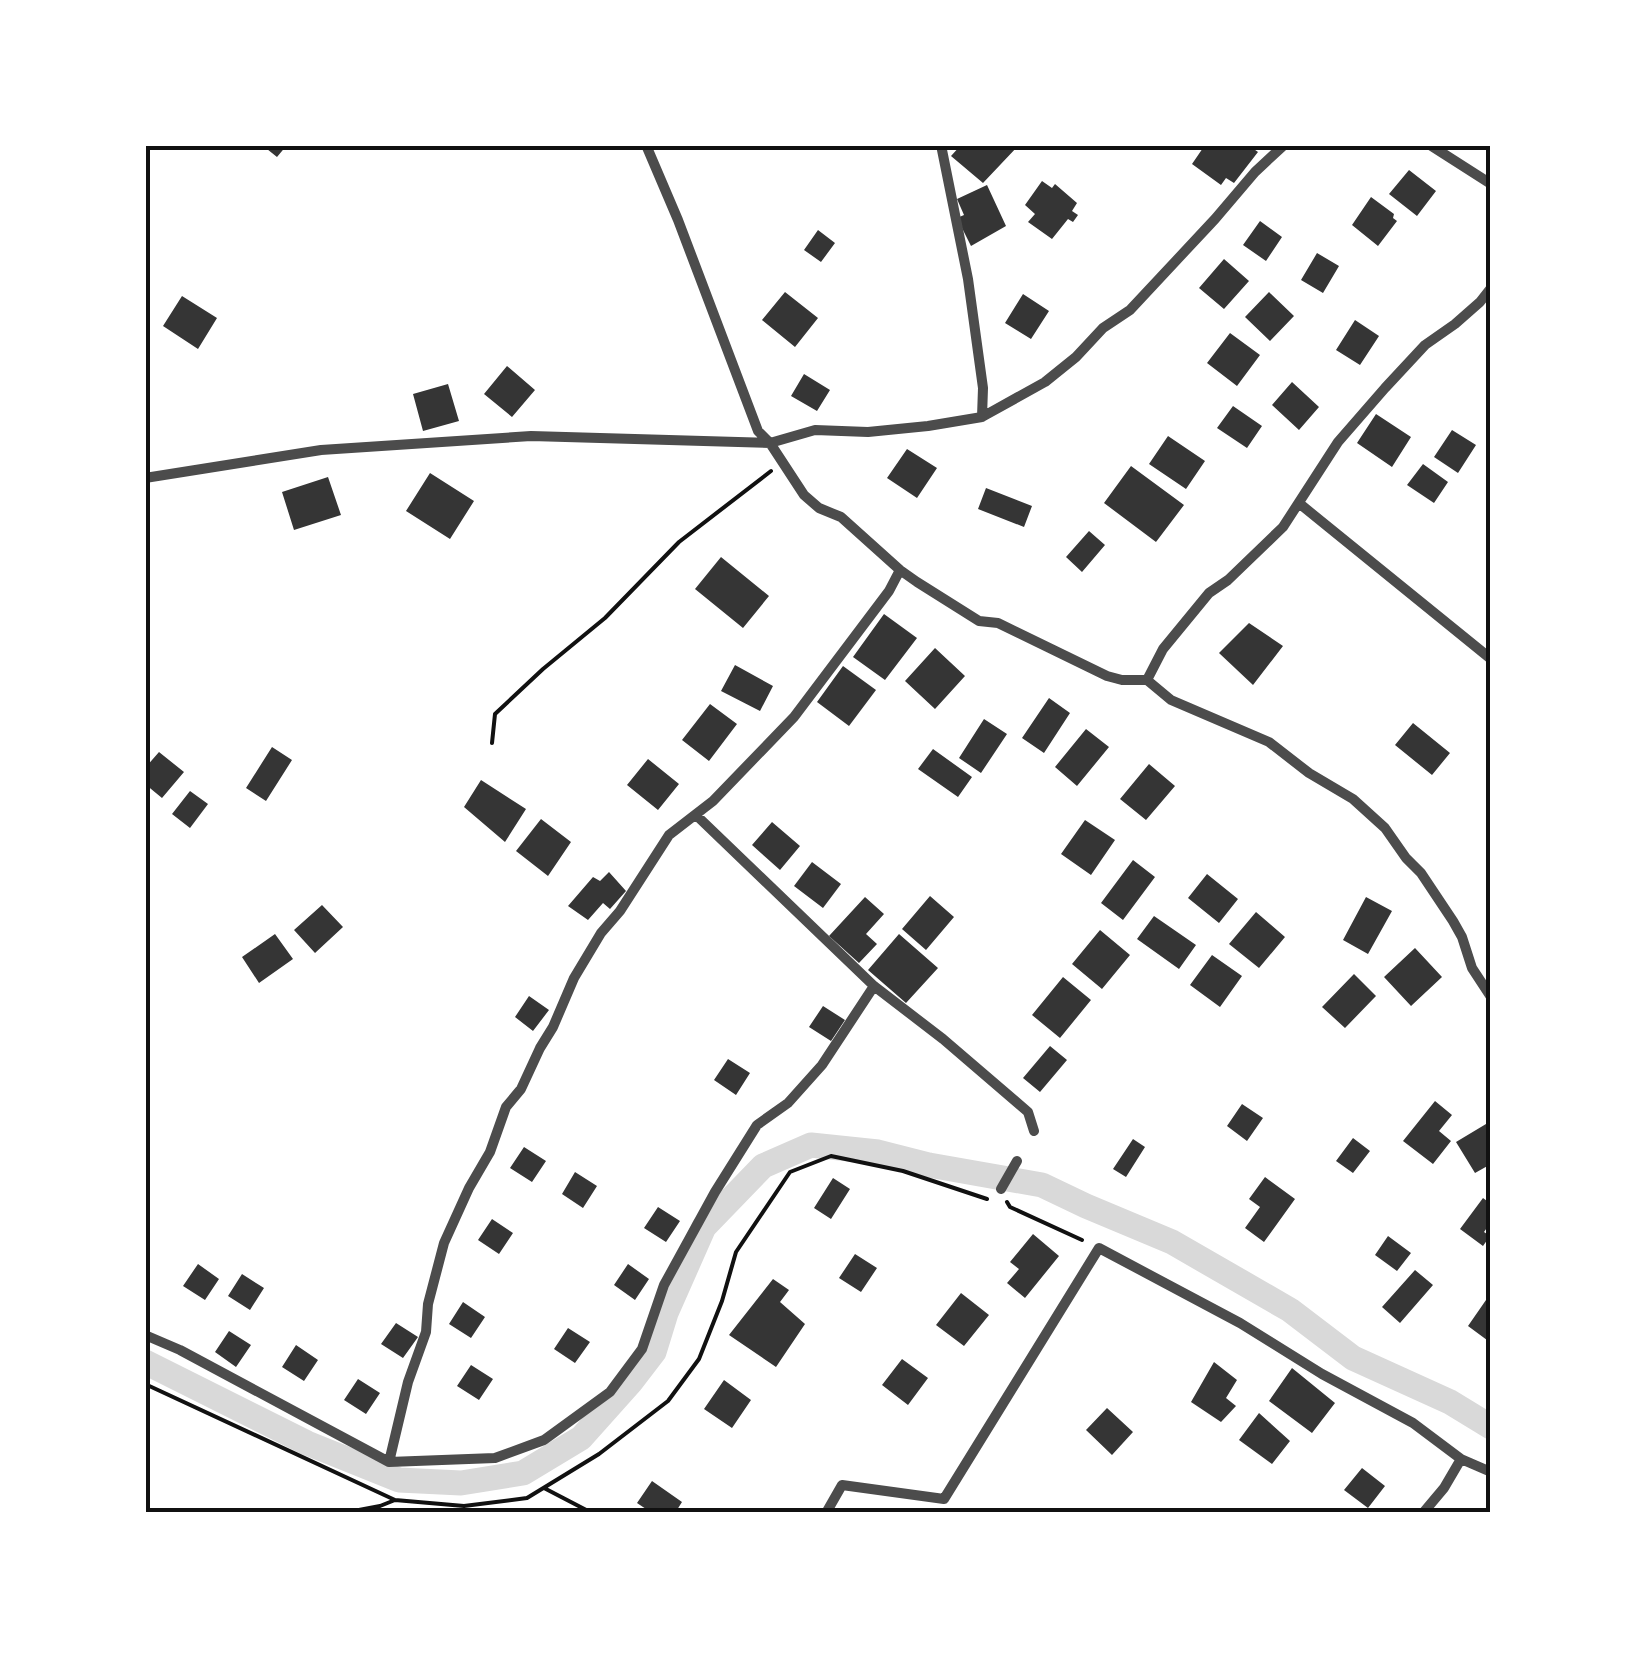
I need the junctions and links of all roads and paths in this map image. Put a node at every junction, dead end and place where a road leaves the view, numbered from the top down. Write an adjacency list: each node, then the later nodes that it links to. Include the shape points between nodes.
1 (646, 145): 8 (street, via 758,430)
2 (942, 145): 7 (street, via 970,298)
3 (1284, 145): 7 (street, via 1130,310 1046,382)
4 (1430, 145): 5 (street)
5 (1491, 184)
6 (1491, 288): 11 (street, via 1385,388 1338,442)
7 (982, 416): 8 (street, via 868,432 815,430)
8 (770, 442): 9 (street); 10 (street, via 531,436 321,450)
9 (784, 462): 12 (street, via 804,495 841,517); 15 (path, via 680,542 606,618 494,714)
10 (145, 478)
11 (1300, 504): 13 (street); 14 (street, via 1183,622)
12 (900, 570): 14 (street, via 978,621 998,623 1107,676); 16 (street, via 794,717)
13 (1491, 660)
14 (1147, 680): 18 (street, via 1171,700 1269,742 1385,828 1453,920)
15 (492, 743)
16 (696, 815): 17 (street); 27 (street, via 669,835 602,933 506,1108 444,1243)
17 (874, 986): 19 (street, via 1028,1112); 27 (street, via 822,1065 757,1125 664,1285 642,1349 610,1392 544,1440 495,1458)
18 (1491, 996)
19 (1034, 1131)
20 (1017, 1160): 21 (street)
21 (1001, 1188): 22 (path)
22 (1010, 1207): 23 (path); 29 (path, via 903,1171 831,1156 790,1172 736,1252 699,1359 668,1401)
23 (1100, 1248): 26 (street, via 1414,1423); 33 (street, via 944,1499 842,1485)
24 (145, 1335): 27 (street)
25 (145, 1384): 30 (path)
26 (1461, 1459): 28 (street); 34 (street)
27 (389, 1462)
28 (1491, 1472)
29 (544, 1488): 30 (path, via 527,1498 464,1506); 32 (path)
30 (395, 1500): 31 (path)
31 (343, 1513)
32 (592, 1513)
33 (826, 1513)
34 (1422, 1513)

